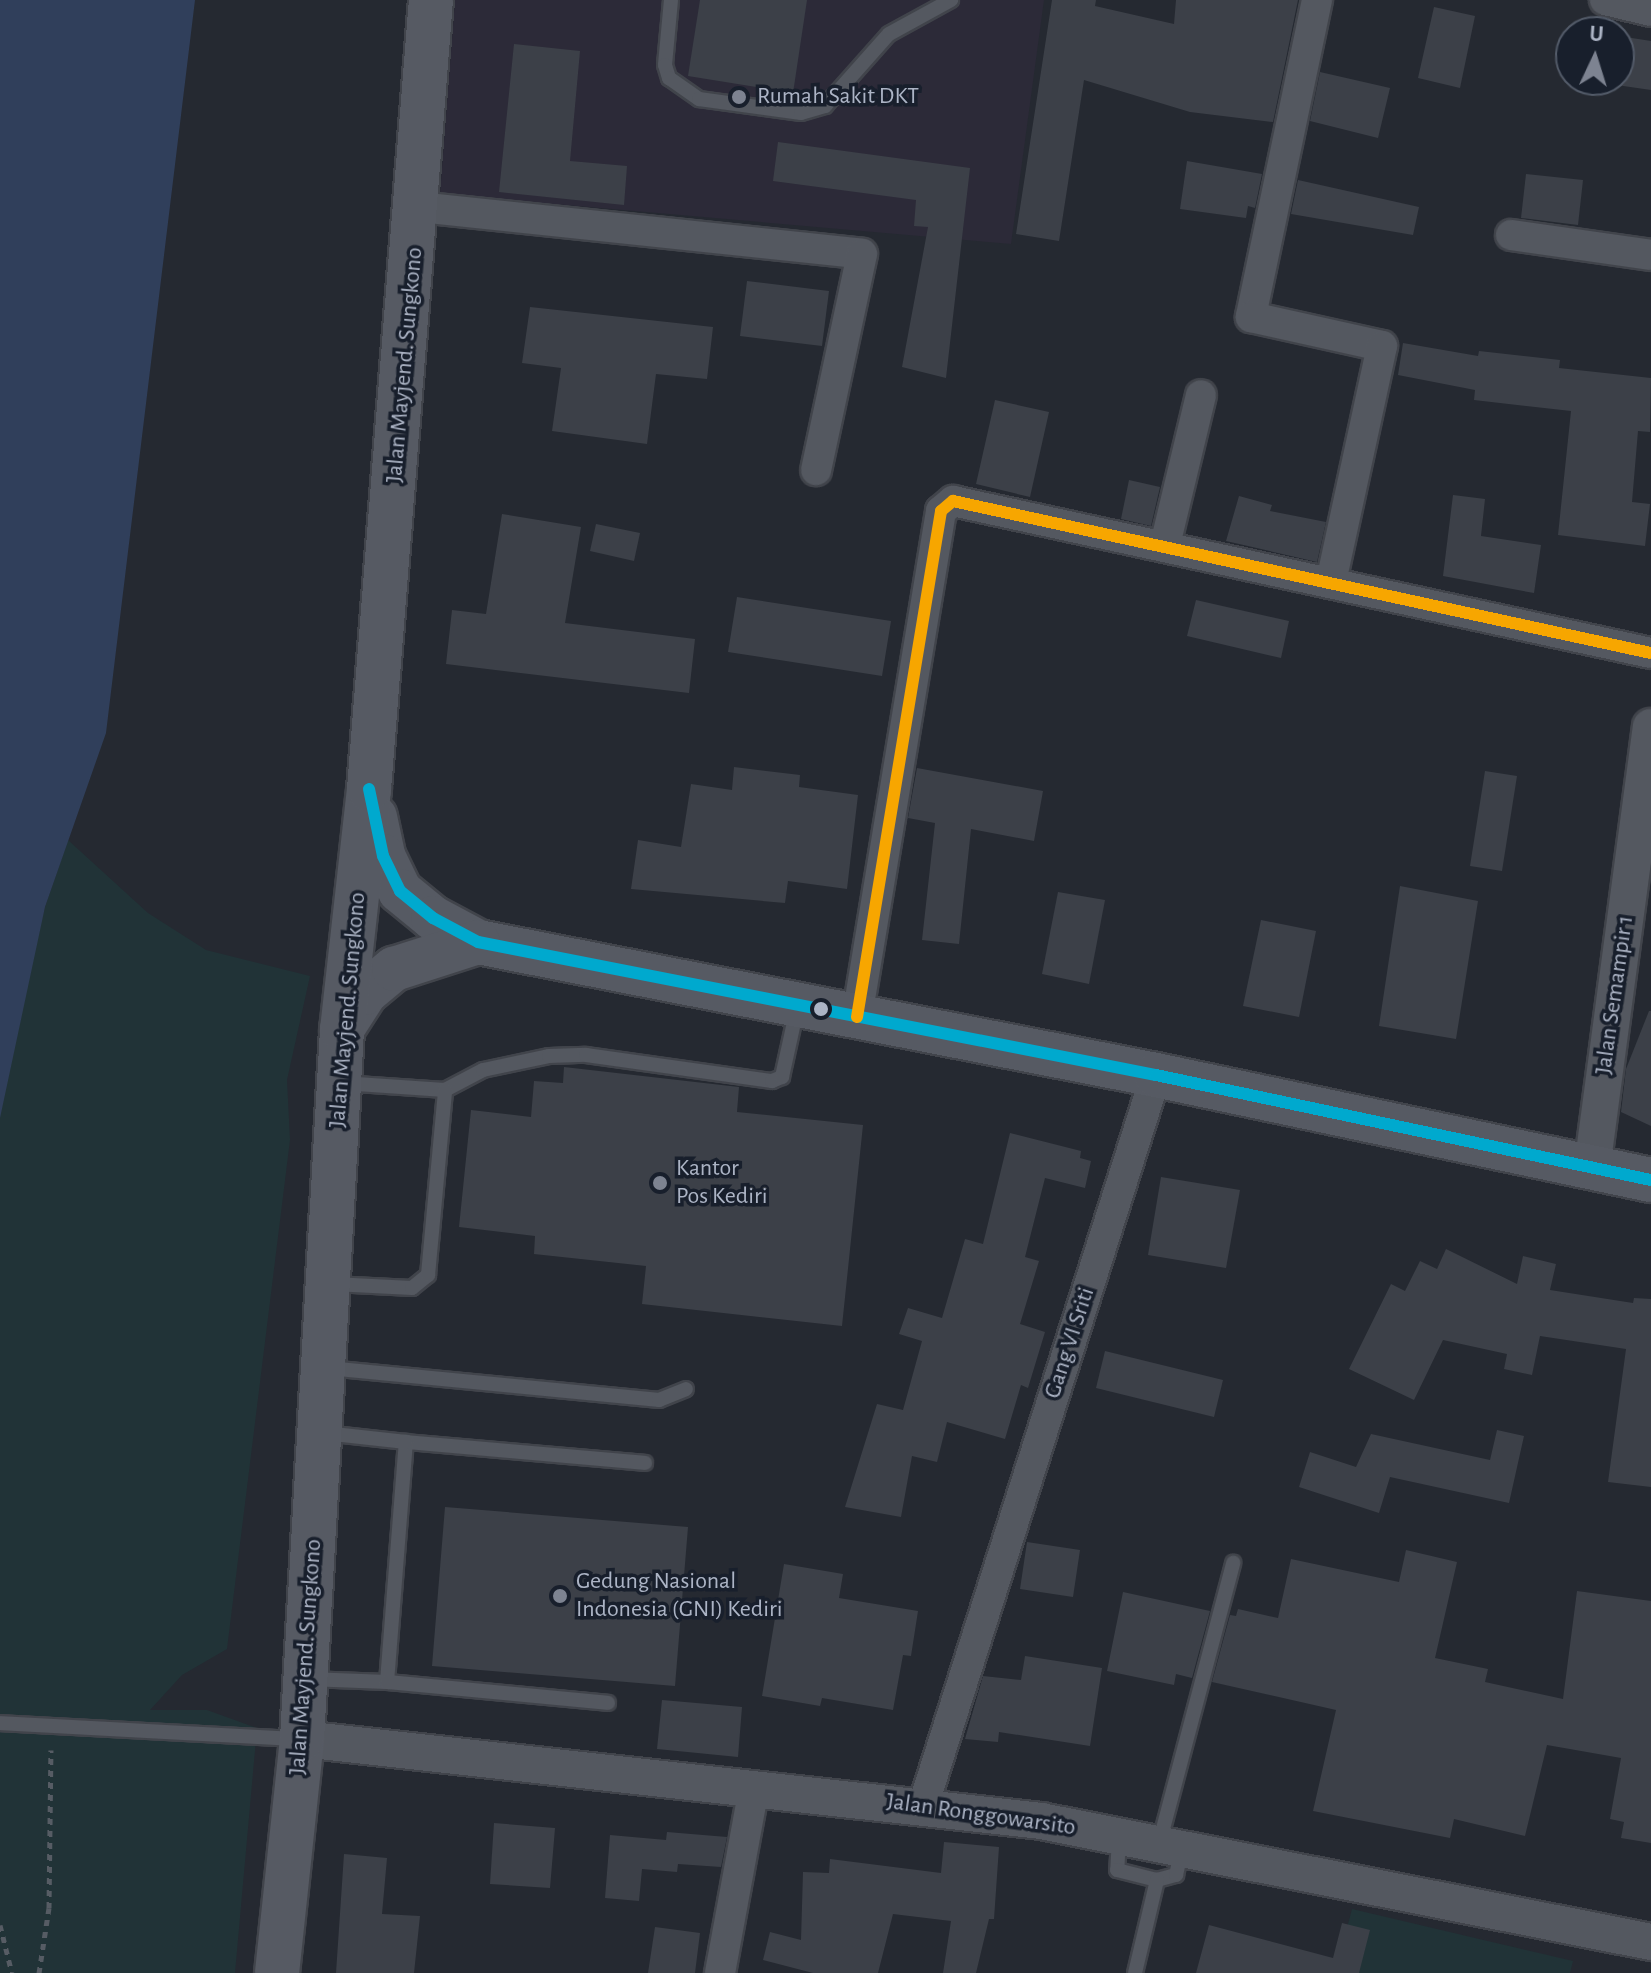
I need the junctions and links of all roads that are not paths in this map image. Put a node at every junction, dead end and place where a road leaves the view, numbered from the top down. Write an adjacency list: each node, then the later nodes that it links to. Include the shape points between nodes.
1 (431, 0): 7 (main road, Jalan Mayjend. Sungkono)
2 (671, 0): 3 (lane, via 665,65 669,78 699,99 801,113 825,106 889,34)
3 (951, 0)
4 (1317, 0): 13 (street, via 1251,317 1382,346)
5 (1605, 0): 6 (street)
6 (1651, 11)
7 (418, 207): 11 (street, via 862,254); 16 (main road, Jalan Mayjend. Sungkono)
8 (1511, 235): 9 (street)
9 (1651, 255)
10 (1201, 395): 12 (street)
11 (816, 470)
12 (1165, 545): 13 (street); 19 (street, via 963,500 941,511)
13 (1331, 582): 14 (street)
14 (1651, 653)
15 (1651, 727): 24 (street, Jalan Semampir 1)
16 (369, 789): 17 (main road, via 383,856 400,891 433,918); 20 (main road, Jalan Mayjend. Sungkono)
17 (478, 942): 18 (main road); 20 (main road, via 394,969 365,993)
18 (798, 1005): 19 (main road); 23 (lane, via 779,1080 586,1055 549,1056 483,1070)
19 (857, 1017): 21 (main road)
20 (342, 1030): 22 (main road, Jalan Mayjend. Sungkono)
21 (1156, 1075): 24 (main road); 39 (street, Gang VI Sriti)
22 (339, 1083): 23 (lane); 26 (main road, Jalan Mayjend. Sungkono)
23 (445, 1090): 26 (lane, via 428,1275 412,1288)
24 (1592, 1168): 25 (main road)
25 (1651, 1180)
26 (328, 1284): 27 (main road, Jalan Mayjend. Sungkono)
27 (324, 1368): 28 (lane, via 659,1400); 29 (main road, Jalan Mayjend. Sungkono)
28 (686, 1389)
29 (320, 1433): 30 (lane); 33 (main road, Jalan Mayjend. Sungkono)
30 (406, 1442): 31 (lane); 34 (lane)
31 (645, 1463)
32 (1233, 1563): 41 (lane)
33 (306, 1679): 34 (lane); 37 (main road, Jalan Mayjend. Sungkono)
34 (387, 1682): 35 (lane)
35 (608, 1703)
36 (0, 1723): 37 (lane)
37 (302, 1739): 38 (street, Jalan Ronggowarsito); 44 (main road, Jalan Mayjend. Sungkono)
38 (754, 1788): 39 (street, Jalan Ronggowarsito); 45 (street)
39 (923, 1806): 40 (street, Jalan Ronggowarsito)
40 (1119, 1836): 41 (street, Jalan Ronggowarsito); 42 (lane, via 1117,1870)
41 (1171, 1846): 42 (lane, via 1176,1875); 43 (street, Jalan Ronggowarsito)
42 (1157, 1880): 46 (lane)
43 (1651, 1942)
44 (277, 1973)
45 (720, 1973)
46 (1135, 1973)

